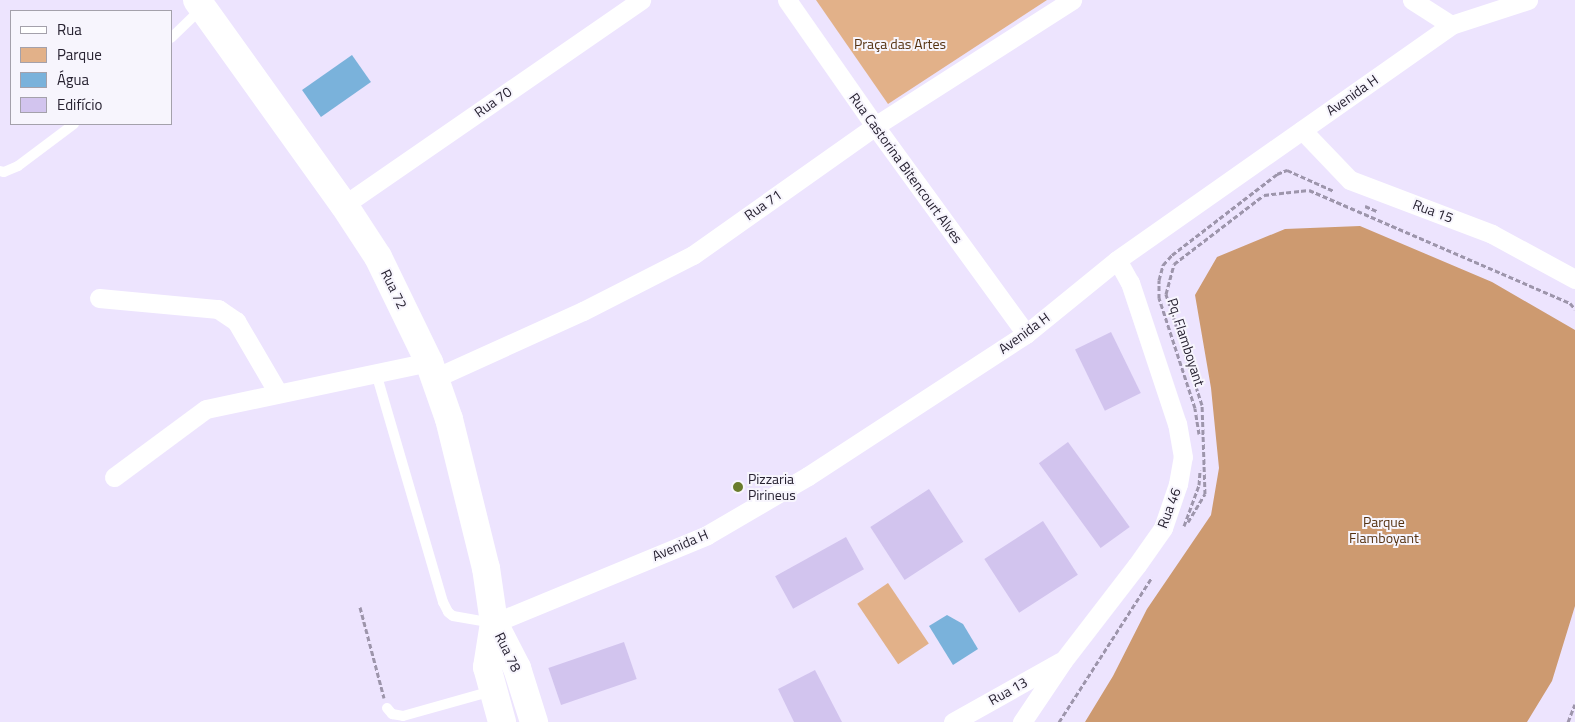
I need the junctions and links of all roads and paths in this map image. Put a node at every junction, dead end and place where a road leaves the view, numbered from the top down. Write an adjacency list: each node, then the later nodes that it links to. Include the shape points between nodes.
1 (641, 0): 14 (street, Rua 70)
2 (788, 0): 10 (street, Rua Castorina Bitencourt Alves)
3 (1072, 0): 10 (street, Rua 71)
4 (1412, 0): 7 (street)
5 (1528, 0): 7 (street, Avenida H)
6 (204, 3): 8 (lane); 14 (main road, Rua 72)
7 (1451, 25): 11 (street, Avenida H)
8 (172, 37)
9 (73, 125): 12 (lane, via 18,166)
10 (875, 126): 21 (street, Rua Castorina Bitencourt Alves); 22 (street, Rua 71, via 693,255 583,311)
11 (1302, 130): 17 (street, Avenida H); 18 (street, Rua 15, via 1350,180 1492,234)
12 (0, 171)
13 (1335, 191): 20 (path, Pq. Flamboyant, via 1287,170 1277,174 1163,265 1159,298 1195,408 1202,454 1199,485 1184,527 1205,494 1202,405 1166,294 1174,264 1264,195 1309,190 1570,302)
14 (344, 204): 22 (main road, Rua 72, via 378,256)
15 (1361, 204): 16 (path)
16 (1379, 212)
17 (1118, 260): 21 (street, Avenida H); 31 (street, Rua 46, via 1130,283 1171,405 1183,457 1178,484 1163,528)
18 (1575, 278)
19 (99, 298): 24 (street, via 218,309 236,322)
20 (1575, 309)
21 (1026, 334): 30 (street, Avenida H, via 808,476 707,535)
22 (432, 370): 23 (street, Rua 71); 30 (main road, Rua 72, via 449,419 483,559)
23 (376, 373): 24 (street, Rua 71); 30 (lane, via 443,602 454,616)
24 (278, 393): 25 (street, Rua 71, via 206,409)
25 (114, 477)
26 (1156, 571): 29 (path)
27 (1153, 576): 39 (path)
28 (360, 607): 34 (path)
29 (1126, 607)
30 (494, 623): 32 (main road, Rua 78, via 487,667); 36 (main road, Rua 78, via 517,668)
31 (1063, 661): 37 (street, Rua 13); 38 (street, Rua 46)
32 (493, 691): 34 (lane, via 403,716 392,714); 35 (main road, Rua 78)
33 (1575, 704): 40 (path)
34 (387, 708)
35 (502, 722)
36 (534, 722)
37 (953, 722)
38 (1022, 722)
39 (1059, 722)
40 (1568, 722)

